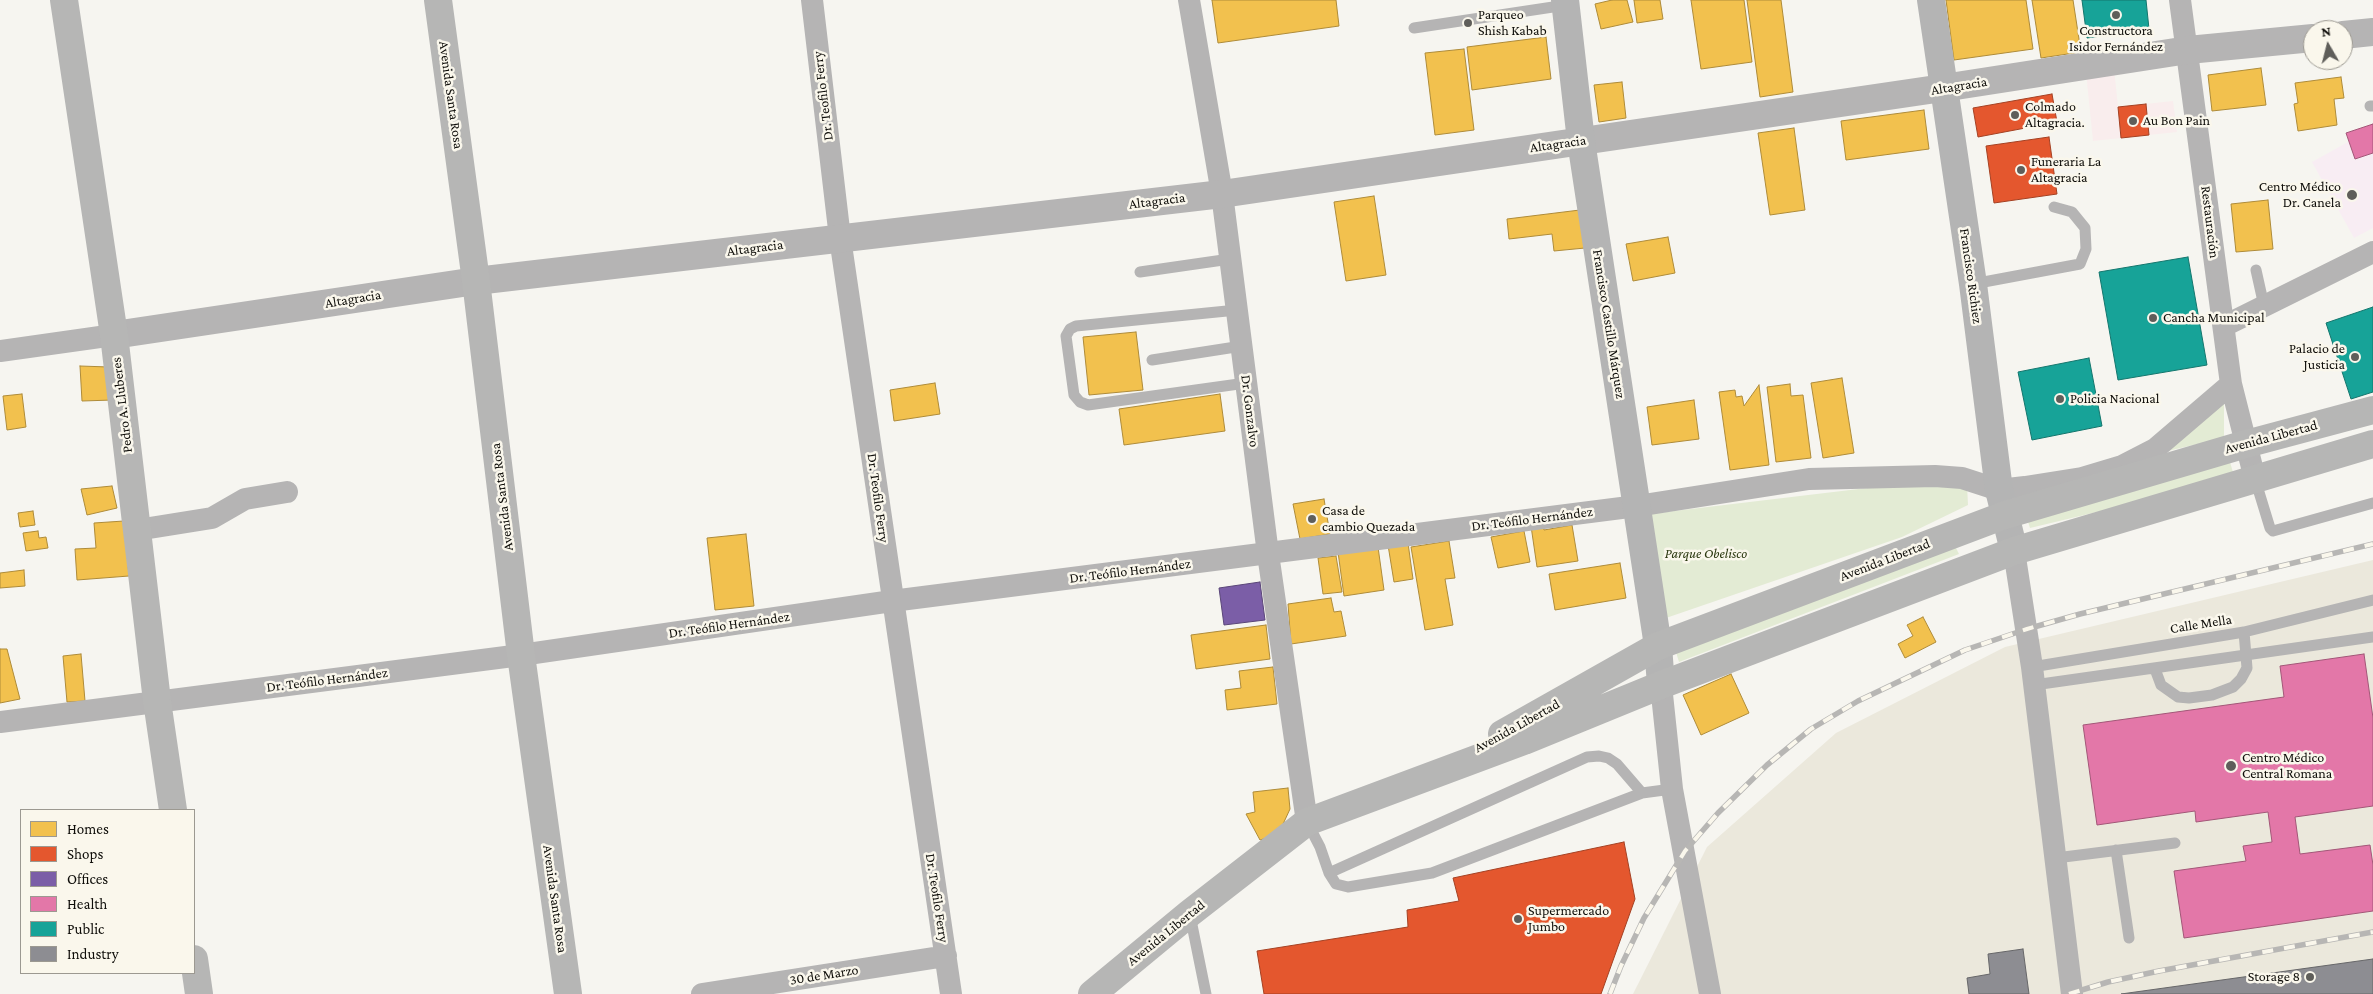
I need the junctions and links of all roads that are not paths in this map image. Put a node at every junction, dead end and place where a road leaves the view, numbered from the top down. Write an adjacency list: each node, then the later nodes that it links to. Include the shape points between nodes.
1 (64, 0): 27 (main road, Pedro A. Lluberes)
2 (438, 0): 22 (main road, Avenida Santa Rosa)
3 (812, 0): 17 (street, Dr. Teofilo Ferry)
4 (1190, 0): 15 (street, Dr. Gonzalvo)
5 (1931, 0): 13 (main road, Francisco Richiez)
6 (2180, 0): 12 (street, Restauración)
7 (1566, 3): 8 (lane); 14 (main road, Francisco Castillo Márquez)
8 (1414, 28)
9 (2373, 32): 10 (street)
10 (2353, 34)
11 (2303, 39): 12 (street, Altagracia)
12 (2188, 50): 13 (street, Altagracia); 26 (street, Restauración)
13 (1943, 88): 14 (street, Altagracia); 23 (main road, Francisco Richiez)
14 (1581, 141): 15 (street, Altagracia); 40 (main road, Francisco Castillo Márquez)
15 (1222, 194): 17 (street, Altagracia); 19 (street, Dr. Gonzalvo)
16 (2054, 207): 23 (lane, via 2072,212 2086,228 2086,249 2080,264)
17 (840, 238): 22 (street, Altagracia); 45 (street, Dr. Teofilo Ferry)
18 (2373, 252): 24 (street)
19 (1230, 259): 21 (lane); 25 (street, Dr. Gonzalvo)
20 (2256, 270): 24 (lane)
21 (1140, 272)
22 (476, 281): 27 (street, Altagracia); 49 (main road, Avenida Santa Rosa)
23 (1973, 284): 38 (main road, Francisco Richiez)
24 (2264, 306): 26 (street)
25 (1237, 310): 28 (street, Dr. Gonzalvo); 31 (lane, via 1076,326 1066,336 1074,395 1088,405)
26 (2224, 326): 32 (street, Restauración)
27 (114, 335): 29 (street, Altagracia); 41 (main road, Pedro A. Lluberes)
28 (1242, 346): 30 (lane); 31 (street, Dr. Gonzalvo)
29 (0, 351)
30 (1152, 360)
31 (1246, 383): 43 (street, Dr. Gonzalvo)
32 (2231, 384): 34 (street, Restauración); 38 (street, Dr. Teófilo Hernández, via 2155,448 2122,466)
33 (2373, 410): 34 (main road, Avenida Libertad)
34 (2246, 444): 36 (street, Restauración); 38 (main road, Avenida Libertad)
35 (2373, 444): 36 (main road, Avenida Libertad)
36 (2255, 479): 39 (lane, via 2273,531); 42 (main road, Avenida Libertad)
37 (287, 492): 41 (street, via 245,499 212,518)
38 (2002, 502): 40 (street, Dr. Teófilo Hernández, via 1962,478 1944,476 1810,479); 42 (main road, Francisco Richiez); 48 (main road, Avenida Libertad)
39 (2373, 503)
40 (1637, 506): 43 (street, Dr. Teófilo Hernández); 48 (main road, Francisco Castillo Márquez)
41 (137, 530): 54 (main road, Pedro A. Lluberes)
42 (2014, 551): 52 (street); 53 (main road, Avenida Libertad)
43 (1268, 554): 45 (street, Dr. Teófilo Hernández); 60 (street, Dr. Gonzalvo)
44 (2373, 600): 46 (lane, Calle Mella)
45 (892, 601): 49 (street, Dr. Teófilo Hernández); 67 (street, Dr. Teofilo Ferry)
46 (2244, 632): 50 (lane); 52 (lane, Calle Mella)
47 (2373, 637): 50 (lane)
48 (1658, 646): 53 (main road, Francisco Castillo Márquez); 56 (main road, Avenida Libertad)
49 (522, 655): 54 (street, Dr. Teófilo Hernández); 70 (main road, Avenida Santa Rosa)
50 (2247, 655): 51 (lane); 51 (lane, via 2247,668 2241,679 2233,687 2212,695 2178,697 2161,685)
51 (2155, 669): 52 (lane)
52 (2033, 676): 63 (street)
53 (1661, 685): 56 (main road, Avenida Libertad); 57 (street)
54 (157, 701): 55 (street, Dr. Teófilo Hernández); 59 (main road, Pedro A. Lluberes)
55 (0, 722)
56 (1425, 777): 60 (main road, Avenida Libertad)
57 (1672, 789): 58 (lane); 75 (street)
58 (1642, 793): 64 (lane, via 1432,873 1348,886 1336,884); 64 (lane, via 1613,761 1599,756 1587,757)
59 (172, 809)
60 (1307, 822): 64 (lane); 65 (main road, Avenida Libertad)
61 (2175, 843): 62 (lane)
62 (2116, 850): 63 (lane); 66 (lane)
63 (2056, 858): 76 (street)
64 (1329, 873)
65 (1190, 913): 73 (main road, Avenida Libertad); 74 (lane)
66 (2129, 938)
67 (946, 956): 71 (street, 30 de Marzo); 72 (street, Dr. Teofilo Ferry)
68 (195, 966): 69 (main road)
69 (199, 994)
70 (568, 994)
71 (702, 994)
72 (951, 994)
73 (1092, 994)
74 (1206, 994)
75 (1710, 994)
76 (2072, 994)

